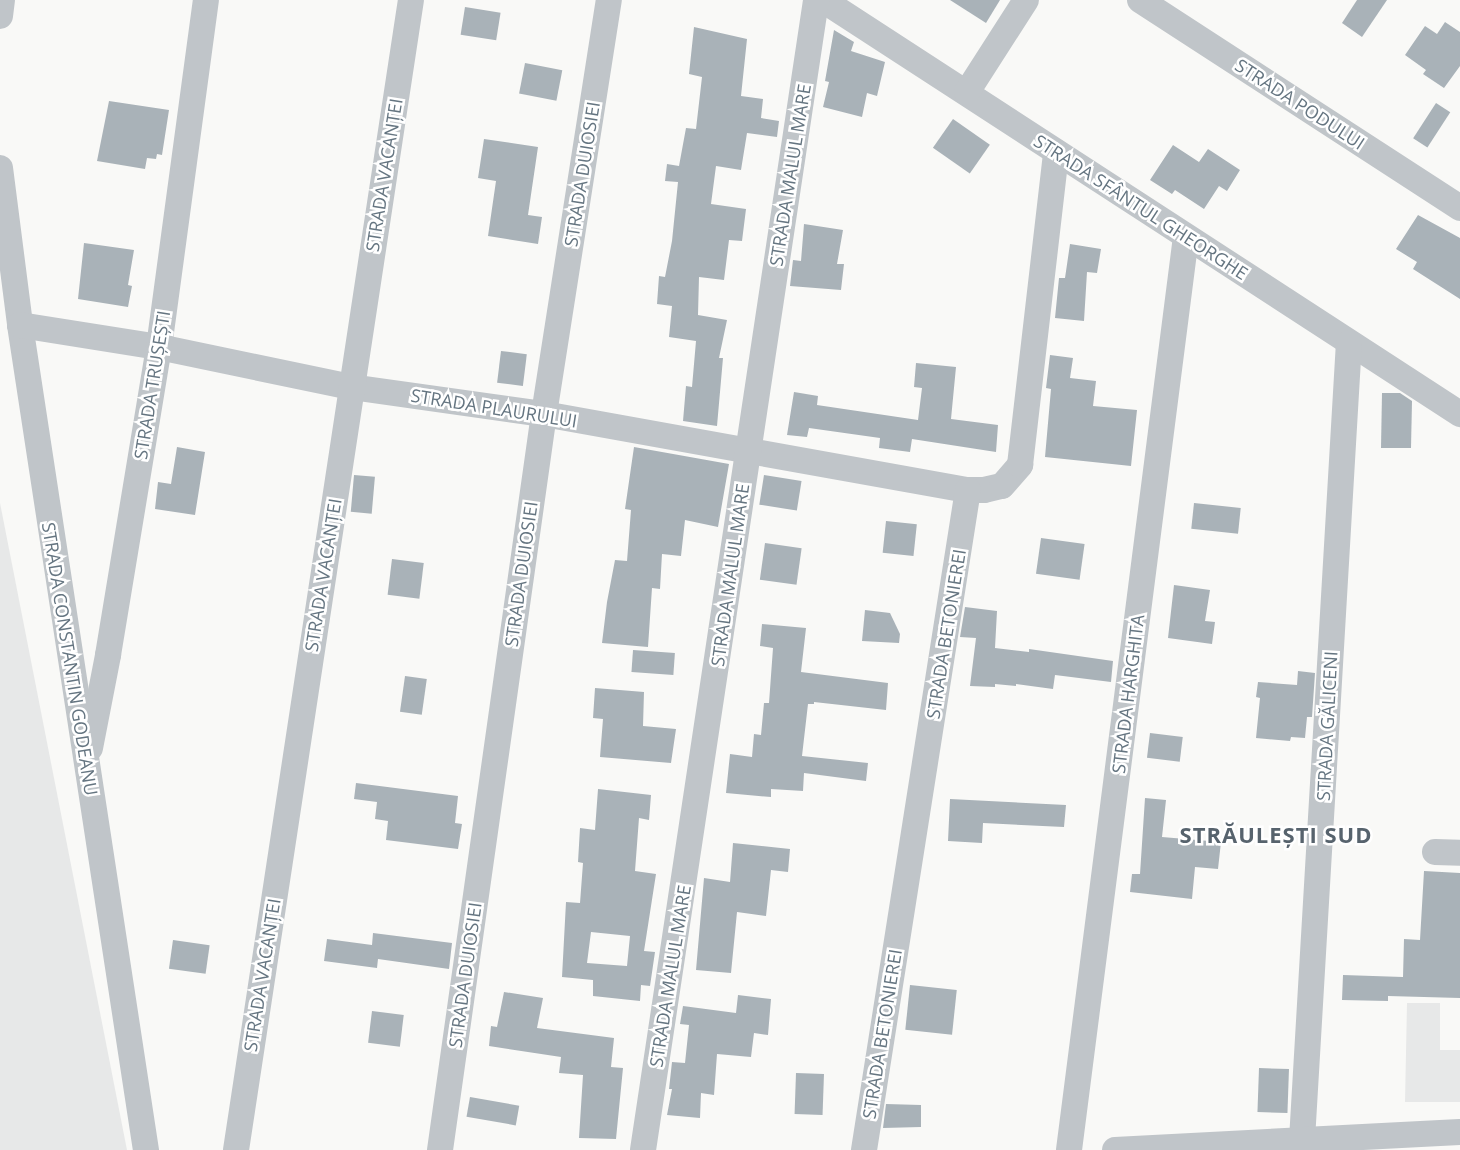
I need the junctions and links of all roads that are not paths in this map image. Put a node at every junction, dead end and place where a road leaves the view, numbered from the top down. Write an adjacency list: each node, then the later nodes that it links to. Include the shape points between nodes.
1 (2, 0): 9 (street)
2 (206, 0): 17 (street, STRADA TRUȘEȘTI)
3 (411, 0): 18 (street, STRADA VACANȚEI)
4 (610, 0): 19 (street, STRADA DUIOSIEI)
5 (816, 0): 21 (street, STRADA MALUL MARE)
6 (823, 0): 10 (street, STRADA SFÂNTUL GHEORGHE)
7 (1026, 0): 10 (street)
8 (1140, 0): 13 (street, STRADA PODULUI)
9 (0, 16)
10 (967, 92): 11 (street, STRADA SFÂNTUL GHEORGHE)
11 (1056, 152): 14 (street, STRADA SFÂNTUL GHEORGHE); 22 (street, via 1020,464 1002,486)
12 (0, 168): 15 (street, STRADA CONSTANTIN GODEANU)
13 (1460, 208)
14 (1186, 237): 16 (street, STRADA SFÂNTUL GHEORGHE); 31 (street, STRADA HARGHITA)
15 (20, 325): 17 (street, STRADA PLAURULUI); 23 (street, STRADA CONSTANTIN GODEANU)
16 (1349, 342): 20 (street, STRADA SFÂNTUL GHEORGHE); 25 (street, STRADA GĂLICENI)
17 (159, 347): 18 (street, STRADA PLAURULUI); 23 (street, STRADA TRUȘEȘTI)
18 (351, 387): 19 (street, STRADA PLAURULUI); 27 (street, STRADA VACANȚEI)
19 (544, 414): 21 (street, STRADA PLAURULUI); 28 (street, STRADA DUIOSIEI)
20 (1460, 414)
21 (748, 450): 22 (street, STRADA PLAURULUI); 29 (street, STRADA MALUL MARE)
22 (968, 490): 30 (street, STRADA BETONIEREI)
23 (86, 767): 26 (street, STRADA CONSTANTIN GODEANU)
24 (1460, 1132): 25 (street)
25 (1285, 1144): 32 (street)
26 (146, 1150)
27 (236, 1150)
28 (440, 1150)
29 (643, 1150)
30 (864, 1150)
31 (1069, 1150)
32 (1115, 1150)

